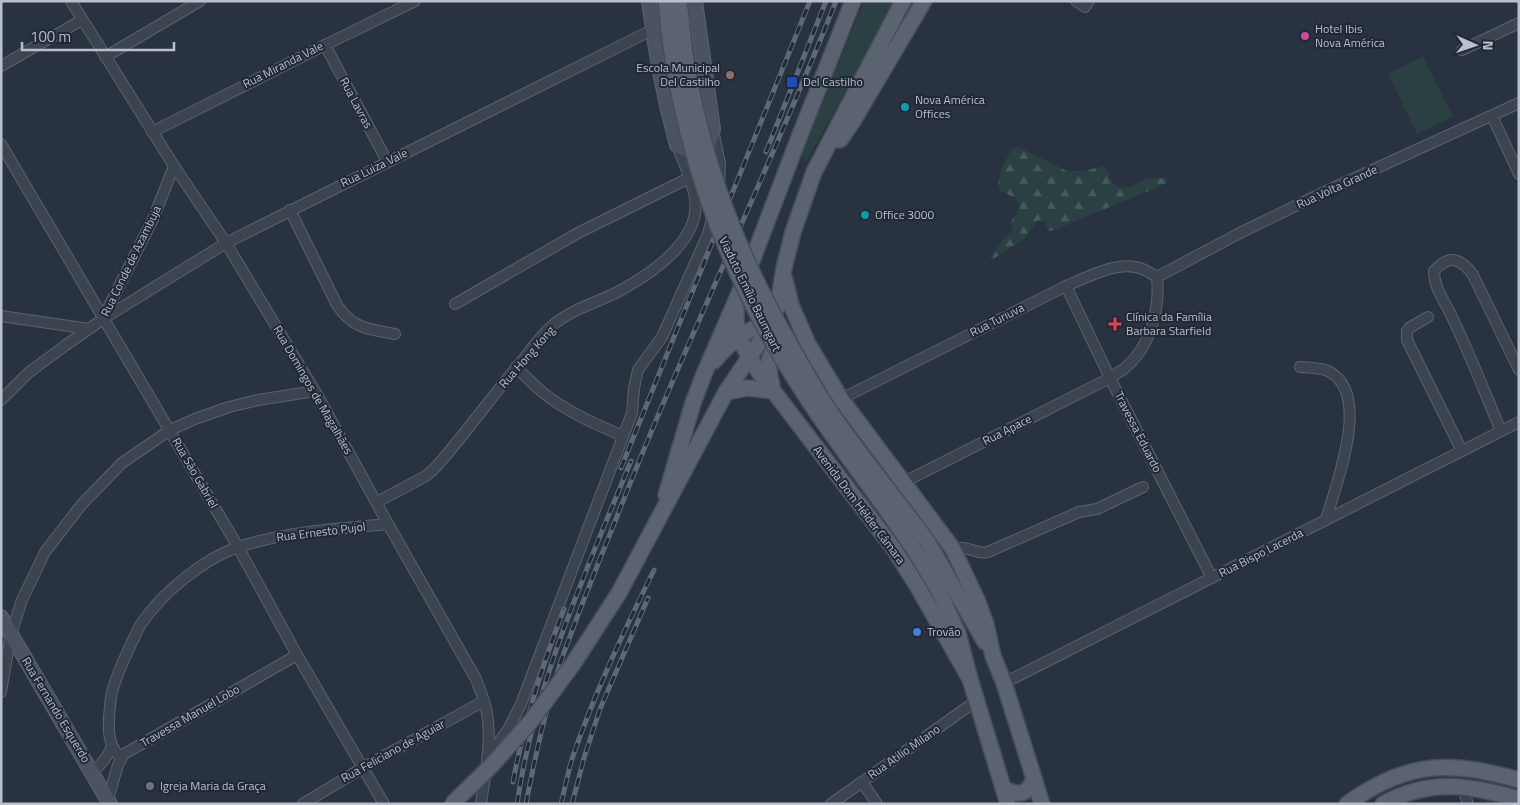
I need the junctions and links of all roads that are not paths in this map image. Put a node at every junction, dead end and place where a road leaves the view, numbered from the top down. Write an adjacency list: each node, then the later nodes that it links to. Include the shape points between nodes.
1 (71, 1): 13 (street, Rua Domingos de Magalhães)
2 (415, 1): 16 (street, Rua Miranda Vale)
3 (649, 1): 15 (street)
4 (666, 1): 74 (main road, Viaduto Emílio Baumgart, bridge, via 680,102 698,171 722,240 758,316 797,384)
5 (679, 1): 79 (main road, Viaduto Emílio Baumgart, bridge, via 698,119 711,168 741,251 768,307 832,415 927,540)
6 (695, 1): 22 (street)
7 (854, 1): 38 (main road)
8 (904, 1): 29 (main road)
9 (924, 1): 29 (main road, via 853,121)
10 (1076, 1): 11 (street, via 1085,7)
11 (1088, 1)
12 (193, 3): 18 (street)
13 (82, 20): 18 (street, Rua Domingos de Magalhães); 19 (street)
14 (1519, 22): 17 (street)
15 (652, 30): 25 (street); 27 (street, Rua Luiza Vale)
16 (325, 45): 23 (street, Rua Miranda Vale); 27 (street, Rua Lavras)
17 (1462, 50)
18 (105, 57): 23 (street, Rua Domingos de Magalhães)
19 (1, 66)
20 (1519, 103): 21 (street, Rua Volta Grande)
21 (1492, 116): 26 (street); 37 (street, Rua Volta Grande, via 1322,193)
22 (713, 129): 25 (street, via 708,147 703,150 696,152); 32 (street, via 720,164)
23 (152, 132): 28 (street, Rua Domingos de Magalhães)
24 (1, 144): 44 (street, Rua São Gabriel)
25 (677, 145): 31 (street)
26 (1515, 156): 30 (street)
27 (387, 161): 34 (street, Rua Luiza Vale)
28 (174, 166): 35 (street, Rua Domingos de Magalhães); 44 (street, Rua Conde de Azambuja, via 153,219)
29 (814, 172): 36 (main road)
30 (1519, 174)
31 (688, 178): 33 (street); 41 (street, via 578,233)
32 (719, 185): 33 (street, via 707,199); 64 (street, via 708,234 662,337 638,370 632,413)
33 (695, 198): 51 (street, Rua Hong Kong, via 690,229 664,261 623,289 553,325)
34 (290, 210): 35 (street, Rua Luiza Vale); 47 (street, via 345,316 364,328)
35 (226, 243): 44 (street, Rua Luiza Vale); 56 (street, Rua Domingos de Magalhães)
36 (784, 268): 38 (main road, via 770,301 762,309 754,310 749,306); 45 (main road); 49 (main road, via 791,305)
37 (1157, 277): 39 (street, Rua Turiuva, via 1134,266 1121,267); 55 (street, Rua Apace, via 1157,309 1145,343 1126,367)
38 (744, 282): 40 (main road)
39 (1066, 286): 55 (street, Travessa Eduardo); 60 (street, Rua Turiuva)
40 (736, 298): 48 (main road, Avenida Dom Hélder Câmara); 54 (main road)
41 (455, 304)
42 (1, 316): 46 (street)
43 (1428, 317): 65 (street, via 1406,331 1407,340)
44 (103, 319): 46 (street, Rua Conde de Azambuja); 62 (street, Rua São Gabriel)
45 (772, 325): 48 (main road, via 753,329); 49 (main road, via 797,335); 50 (main road)
46 (89, 329): 59 (street, Rua Conde de Azambuja, via 28,373)
47 (395, 334)
48 (738, 337): 50 (main road, Avenida Dom Hélder Câmara); 54 (main road)
49 (808, 344): 57 (main road, via 787,341 775,349 768,361); 60 (main road)
50 (750, 357): 57 (main road, Avenida Dom Hélder Câmara); 58 (main road)
51 (516, 367): 64 (street, via 542,392 562,405); 68 (street, Rua Hong Kong, via 434,469)
52 (1300, 367): 70 (street, via 1332,373 1342,385 1348,402 1348,440)
53 (1519, 370): 63 (street, via 1466,265 1456,260 1442,262 1434,271 1437,288 1452,315)
54 (704, 374): 69 (main road)
55 (1110, 378): 66 (street, Rua Apace); 75 (street, Travessa Eduardo)
56 (315, 391): 62 (street, via 229,407); 68 (street, Rua Domingos de Magalhães)
57 (773, 391): 58 (main road, via 748,388); 80 (main road, Avenida Dom Hélder Câmara, via 894,549)
58 (726, 392): 69 (main road)
59 (1, 400)
60 (841, 400): 66 (main road)
61 (1519, 422): 63 (street, Rua Bispo Lacerda)
62 (170, 430): 72 (street, Rua São Gabriel); 77 (street, via 122,463 82,504 45,552 22,600)
63 (1501, 431): 65 (street, Rua Bispo Lacerda)
64 (623, 436): 87 (street, via 521,704)
65 (1462, 451): 70 (street, Rua Bispo Lacerda)
66 (904, 482): 73 (main road)
67 (1143, 486): 73 (street, via 1097,509 1079,512 988,552 979,553 964,547)
68 (377, 502): 71 (street, Rua Domingos de Magalhães)
69 (660, 515): 99 (main road, bridge, via 596,631 532,721)
70 (1326, 520): 75 (street, Rua Bispo Lacerda)
71 (388, 524): 72 (street, Rua Ernesto Pujol, via 290,534); 83 (street, Rua Domingos de Magalhães, via 476,679)
72 (238, 547): 78 (street, Rua São Gabriel); 85 (street, Rua Ernesto Pujol, via 183,579 141,624 112,691 109,716)
73 (954, 549): 79 (main road, via 978,602)
74 (915, 551): 80 (main road, Avenida Dom Hélder Câmara, via 951,618)
75 (1212, 578): 81 (street, Rua Bispo Lacerda)
76 (1, 617): 77 (street, Rua Fernando Esquerdo)
77 (11, 634): 82 (street); 89 (street, Rua Fernando Esquerdo)
78 (297, 654): 86 (street, Travessa Manuel Lobo); 88 (street, Rua São Gabriel)
79 (994, 656): 81 (main road)
80 (970, 679): 84 (main road, Avenida Dom Hélder Câmara)
81 (1004, 683): 90 (main road)
82 (1, 692)
83 (484, 701): 87 (street, Rua Domingos de Magalhães, via 489,729); 88 (street, Rua Feliciano de Aguiar)
84 (976, 701): 92 (street, Rua Atilio Milano); 94 (main road, Avenida Dom Hélder Câmara)
85 (112, 746): 86 (street); 89 (street, via 108,757)
86 (121, 758): 96 (street)
87 (487, 759): 100 (street, Rua Domingos de Magalhães)
88 (364, 767): 97 (street, Rua Feliciano de Aguiar); 98 (street, Rua São Gabriel)
89 (92, 771): 96 (street, Rua Fernando Esquerdo)
90 (1034, 779): 94 (main road, via 1024,792); 104 (main road)
91 (1519, 780): 105 (main road, via 1474,769 1439,767 1416,770 1385,780)
92 (862, 782): 101 (street, Rua Atilio Milano); 102 (street)
93 (1462, 786): 95 (main road); 106 (main road, via 1422,788); 107 (street)
94 (1003, 788): 103 (main road, Avenida Dom Hélder Câmara)
95 (1519, 799)
96 (109, 802)
97 (303, 804)
98 (384, 804)
99 (452, 804)
100 (481, 804)
101 (831, 804)
102 (877, 804)
103 (1008, 804)
104 (1042, 804)
105 (1347, 804)
106 (1383, 804)
107 (1468, 804)

